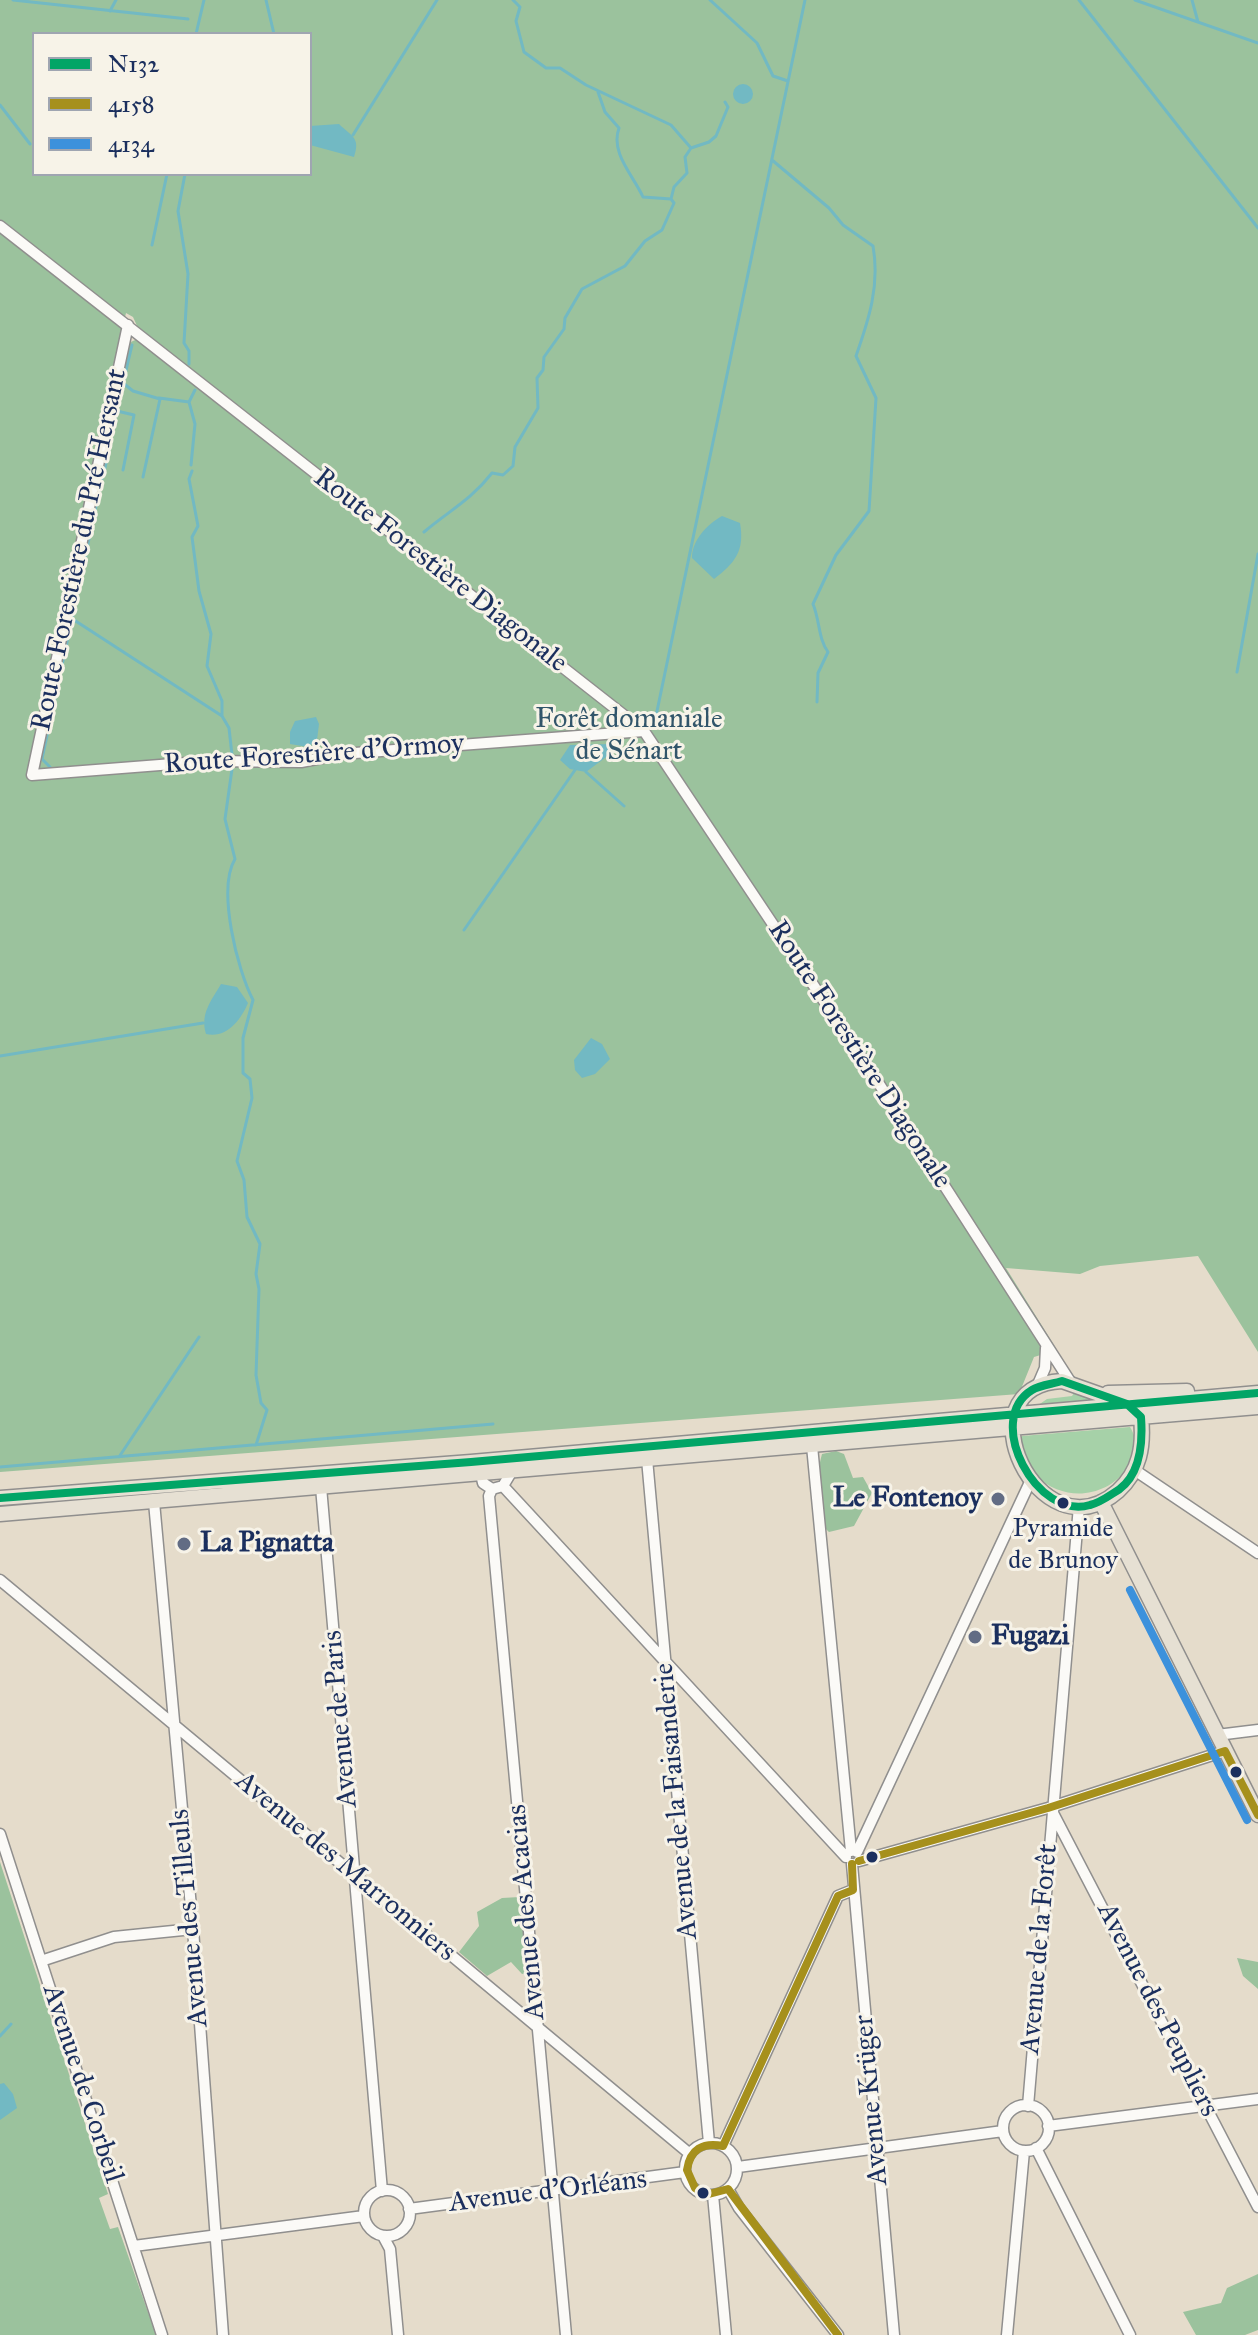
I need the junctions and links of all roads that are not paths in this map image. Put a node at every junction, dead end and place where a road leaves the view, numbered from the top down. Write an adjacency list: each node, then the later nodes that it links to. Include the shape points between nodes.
1 (0, 226): 2 (street, Route Forestière Diagonale)
2 (128, 325): 3 (street, Route Forestière Diagonale); 4 (street, Route Forestière du Pré Hersant)
3 (644, 731): 4 (street, Route Forestière d'Ormoy, via 342,754 301,762 211,761); 5 (street, Route Forestière Diagonale, via 883,1089)
4 (32, 775)
5 (1046, 1348): 6 (street, Route Forestière Diagonale); 7 (street)
6 (1071, 1383): 7 (main road); 8 (main road)
7 (1036, 1389): 14 (main road, via 1018,1407)
8 (1102, 1393): 10 (main road, via 1191,1391); 11 (main road)
9 (1258, 1393): 10 (main road)
10 (1205, 1398): 11 (main road)
11 (1127, 1404): 13 (main road); 14 (main road)
12 (1258, 1407): 13 (main road)
13 (1141, 1417): 14 (main road); 18 (main road)
14 (1014, 1422): 15 (main road); 20 (main road, via 1018,1463); 24 (main road)
15 (812, 1446): 16 (main road); 39 (street, Avenue Krüger)
16 (647, 1459): 17 (main road); 31 (street, Avenue de la Faisanderie)
17 (512, 1471): 19 (main road); 21 (street)
18 (1136, 1471): 26 (main road); 29 (street)
19 (481, 1474): 22 (main road); 23 (street)
20 (1030, 1482): 27 (main road); 39 (street)
21 (503, 1486): 23 (street); 31 (street)
22 (321, 1487): 25 (main road); 40 (street, Avenue de Paris)
23 (492, 1489): 44 (street, Avenue des Acacias)
24 (0, 1498)
25 (154, 1502): 28 (main road); 32 (street, Avenue des Tilleuls)
26 (1101, 1502): 27 (main road); 34 (main road)
27 (1079, 1506): 36 (street, Avenue de la Forêt)
28 (0, 1514)
29 (1258, 1553)
30 (0, 1580): 32 (street, Avenue des Marronniers)
31 (664, 1665): 39 (street); 50 (street, Avenue de la Faisanderie)
32 (173, 1724): 40 (street, Avenue des Marronniers); 42 (street, Avenue des Tilleuls)
33 (1258, 1730): 34 (street)
34 (1217, 1735): 35 (main road)
35 (1225, 1751): 36 (street); 37 (main road)
36 (1053, 1809): 39 (street); 46 (street, Avenue de la Forêt); 47 (street, Avenue des Peupliers)
37 (1258, 1815)
38 (0, 1834): 43 (street, Avenue de Corbeil)
39 (853, 1857): 41 (street, Avenue Krüger)
40 (355, 1875): 44 (street, Avenue des Marronniers); 59 (street, Avenue de Paris)
41 (853, 1890): 51 (street, via 838,1896); 53 (street, Avenue Krüger)
42 (193, 1929): 43 (street, via 114,1937); 65 (street, Avenue des Tilleuls)
43 (41, 1961): 67 (street, Avenue de Corbeil)
44 (538, 2027): 55 (street, Avenue des Marronniers); 60 (street, Avenue des Acacias)
45 (1258, 2099): 47 (street)
46 (1028, 2106): 48 (street, via 1042,2112); 49 (street, via 1010,2112)
47 (1206, 2106): 48 (street); 62 (street, Avenue des Peupliers)
48 (1048, 2126): 52 (street)
49 (1003, 2131): 53 (street); 54 (street, via 1009,2144)
50 (709, 2143): 51 (street); 55 (street)
51 (723, 2146): 56 (street)
52 (1036, 2148): 54 (street); 76 (street)
53 (877, 2149): 56 (street); 74 (street, Avenue Krüger)
54 (1024, 2151): 75 (street)
55 (690, 2154): 57 (street)
56 (738, 2167): 58 (street)
57 (685, 2172): 60 (street, Avenue d'Orléans); 61 (street, via 692,2187)
58 (728, 2189): 61 (street); 73 (street)
59 (382, 2191): 63 (street, via 397,2192); 64 (street, via 367,2203)
60 (553, 2192): 63 (street, Avenue d'Orléans); 71 (street, Avenue des Acacias)
61 (713, 2195): 72 (street)
62 (1258, 2207)
63 (409, 2209): 66 (street, via 403,2229)
64 (364, 2216): 65 (street); 66 (street, via 370,2229)
65 (214, 2236): 67 (street); 69 (street, Avenue des Tilleuls)
66 (383, 2236): 70 (street, via 390,2249)
67 (134, 2246): 68 (street, Avenue de Corbeil)
68 (162, 2335)
69 (223, 2335)
70 (398, 2335)
71 (566, 2335)
72 (726, 2335)
73 (838, 2335)
74 (894, 2335)
75 (1007, 2335)
76 (1130, 2335)

